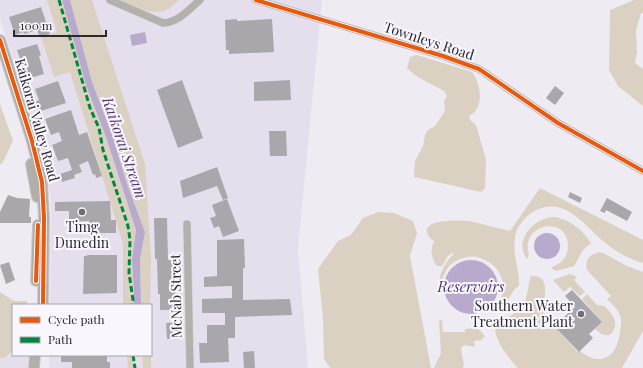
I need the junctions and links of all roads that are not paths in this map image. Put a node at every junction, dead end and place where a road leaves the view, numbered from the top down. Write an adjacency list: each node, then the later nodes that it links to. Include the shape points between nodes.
1 (110, 0): 2 (street, via 163,23 177,19)
2 (200, 0)
3 (256, 0): 6 (street, Townleys Road, via 479,69 558,123)
4 (0, 40): 9 (main road, Kaikorai Valley Road, via 32,141 42,182)
5 (0, 62): 8 (main road, Kaikorai Valley Road, via 28,151 36,191)
6 (643, 171)
7 (187, 224): 14 (street, McNab Street)
8 (36, 304)
9 (43, 304)
10 (35, 356): 12 (main road)
11 (42, 356): 13 (main road)
12 (34, 368)
13 (42, 368)
14 (190, 368)

